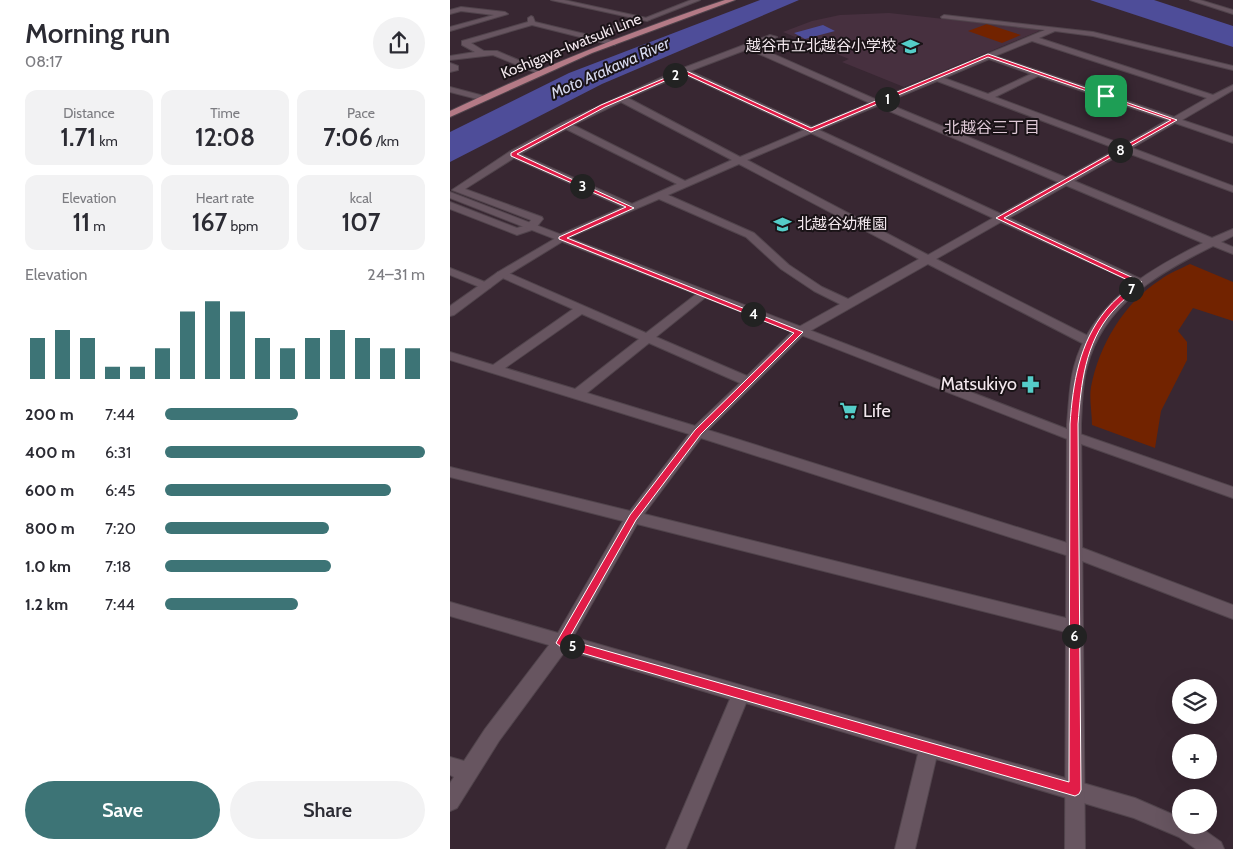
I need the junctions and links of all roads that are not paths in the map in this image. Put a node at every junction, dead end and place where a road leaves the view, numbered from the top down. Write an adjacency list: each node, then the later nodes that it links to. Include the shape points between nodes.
1 (554, 0): 7 (street)
2 (697, 0): 7 (street, via 647,19)
3 (732, 0): 14 (main road, Koshigaya-Iwatsuki Line)
4 (1193, 0): 6 (street)
5 (450, 12): 9 (street, via 461,9 505,14)
6 (1233, 12)
7 (637, 16): 12 (street)
8 (944, 18): 10 (street)
9 (450, 29)
10 (1054, 29): 13 (street); 20 (street, via 1093,34)
11 (773, 37): 15 (street)
12 (595, 38): 14 (street); 16 (street, via 531,21 465,43)
13 (1031, 38): 17 (street); 31 (street)
14 (612, 43): 23 (main road, Koshigaya-Iwatsuki Line)
15 (750, 46): 22 (street); 32 (street)
16 (483, 52): 18 (street); 23 (street, via 494,53)
17 (988, 56): 24 (street); 25 (street)
18 (450, 58)
19 (450, 65): 21 (street, via 455,68)
20 (1233, 68)
21 (450, 70)
22 (684, 71): 30 (street); 36 (street)
23 (539, 72): 29 (main road, Koshigaya-Iwatsuki Line)
24 (1038, 73): 28 (street); 34 (street)
25 (938, 78): 28 (street); 32 (street)
26 (450, 89): 29 (street)
27 (1231, 90): 31 (street)
28 (989, 97): 38 (street)
29 (481, 98): 33 (main road, Koshigaya-Iwatsuki Line)
30 (621, 98): 35 (street); 40 (street)
31 (1214, 98): 34 (street)
32 (878, 102): 36 (street); 41 (street)
33 (450, 114)
34 (1175, 120): 37 (street); 38 (street)
35 (565, 125): 39 (street); 42 (street)
36 (811, 130): 40 (street); 48 (street)
37 (1233, 140)
38 (1124, 148): 41 (street); 43 (street)
39 (512, 154): 47 (street); 49 (street, via 457,190 538,219)
40 (740, 160): 42 (street); 54 (street)
41 (1065, 181): 48 (street); 52 (street)
42 (684, 184): 44 (street)
43 (1233, 189)
44 (659, 195): 47 (street); 60 (street, via 750,235 785,267 818,289)
45 (450, 196): 49 (street)
46 (450, 205): 49 (street, via 517,232)
47 (631, 208): 51 (street)
48 (999, 218): 54 (street); 57 (street)
49 (531, 226): 51 (street)
50 (1233, 232): 52 (street)
51 (561, 238): 56 (street); 59 (street)
52 (1212, 242): 53 (street); 57 (street)
53 (1233, 251)
54 (926, 259): 60 (street); 65 (street)
55 (450, 271): 58 (street)
56 (502, 274): 58 (street); 61 (street)
57 (1139, 282): 65 (street, via 1109,311)
58 (486, 286): 62 (street)
59 (703, 294): 63 (street); 64 (street)
60 (849, 304): 63 (street)
61 (581, 309): 64 (street); 67 (street)
62 (450, 312)
63 (799, 332): 68 (street); 71 (street)
64 (648, 338): 68 (street); 69 (street)
65 (1090, 342): 71 (street, via 1077,383)
66 (450, 356): 67 (street)
67 (495, 370): 69 (street)
68 (748, 382): 70 (street)
69 (577, 394): 70 (street)
70 (698, 432): 74 (street); 75 (street)
71 (1075, 438): 73 (street); 75 (street)
72 (450, 472): 74 (street)
73 (1233, 493)
74 (633, 518): 78 (street); 79 (street)
75 (1074, 551): 77 (street); 78 (street)
76 (450, 609): 79 (street)
77 (1233, 612)
78 (1074, 627): 83 (street)
79 (561, 643): 80 (street); 82 (street)
80 (741, 694): 81 (street); 85 (street)
81 (929, 748): 83 (street); 86 (street)
82 (459, 769): 84 (street)
83 (1075, 790): 87 (street); 88 (street, via 1161,819 1186,830)
84 (450, 801)
85 (676, 849)
86 (905, 849)
87 (1075, 849)
88 (1214, 849)

